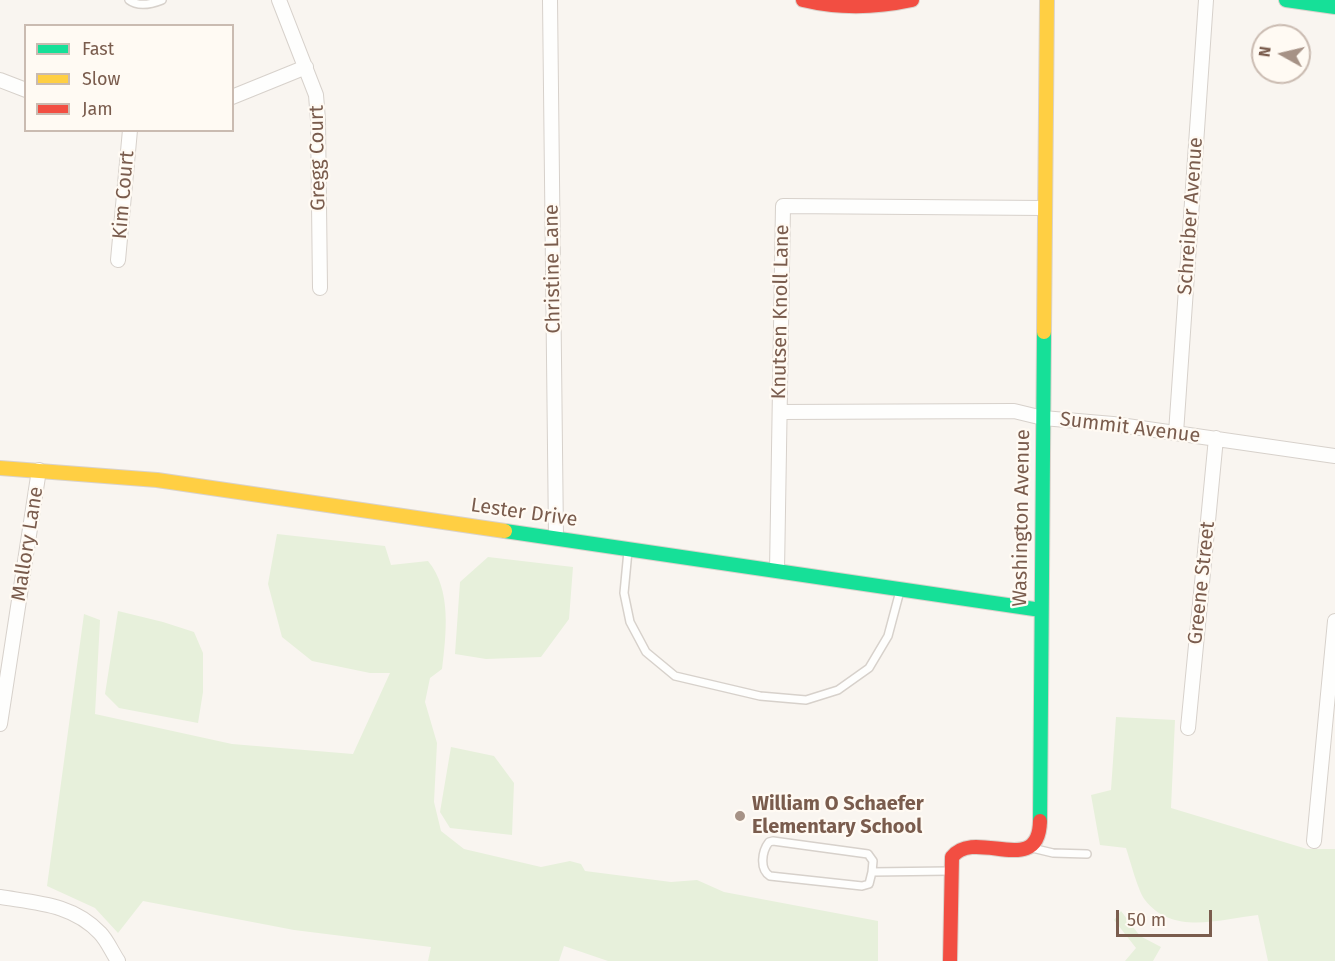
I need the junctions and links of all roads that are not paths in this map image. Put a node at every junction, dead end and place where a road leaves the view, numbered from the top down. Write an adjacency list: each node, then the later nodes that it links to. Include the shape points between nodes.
1 (129, 0): 2 (lane, via 152,4)
2 (162, 0)
3 (279, 0): 11 (street, Gregg Court)
4 (550, 0): 26 (street, Christine Lane)
5 (803, 0): 6 (street, via 849,8)
6 (912, 0)
7 (1047, 0): 16 (street, Washington Avenue)
8 (1206, 0): 21 (street, Schreiber Avenue)
9 (1286, 0): 10 (street)
10 (1335, 7)
11 (306, 67): 14 (street); 18 (street, Gregg Court, via 316,95 318,120)
12 (0, 80): 13 (street)
13 (24, 89)
14 (234, 96)
15 (130, 132): 17 (street, Kim Court)
16 (1044, 208): 19 (street, Knutsen Knoll Lane, via 783,206); 20 (street, Washington Avenue)
17 (118, 260)
18 (320, 288)
19 (780, 412): 20 (street, Summit Avenue, via 1014,411); 28 (street, Knutsen Knoll Lane)
20 (1043, 418): 21 (street, Summit Avenue); 30 (street, Washington Avenue)
21 (1176, 433): 22 (street, Summit Avenue)
22 (1216, 438): 23 (street, Summit Avenue); 33 (street, Greene Street)
23 (1335, 456)
24 (0, 468): 25 (street, Lester Drive)
25 (39, 470): 26 (street, Lester Drive, via 157,480); 32 (street, Mallory Lane)
26 (556, 537): 27 (street, Lester Drive)
27 (628, 548): 28 (street, Lester Drive); 29 (lane, via 624,593 630,622 646,652 675,676 760,696 806,700 838,690 869,668 888,636)
28 (777, 571): 29 (street, Lester Drive)
29 (901, 589): 30 (street, Lester Drive)
30 (1041, 610): 35 (street, Washington Avenue, via 1040,825 1038,839)
31 (1335, 621): 34 (street)
32 (0, 724)
33 (1188, 728)
34 (1314, 841)
35 (1030, 847): 36 (lane, via 1053,853); 37 (street, via 958,850 952,857)
36 (1088, 854)
37 (950, 871): 38 (lane); 41 (street)
38 (872, 872): 38 (lane, via 869,884 862,886 770,876 763,868 765,847 773,841 868,854 873,861)
39 (0, 897): 40 (street, via 47,904 78,914 101,934)
40 (118, 961)
41 (950, 961)

